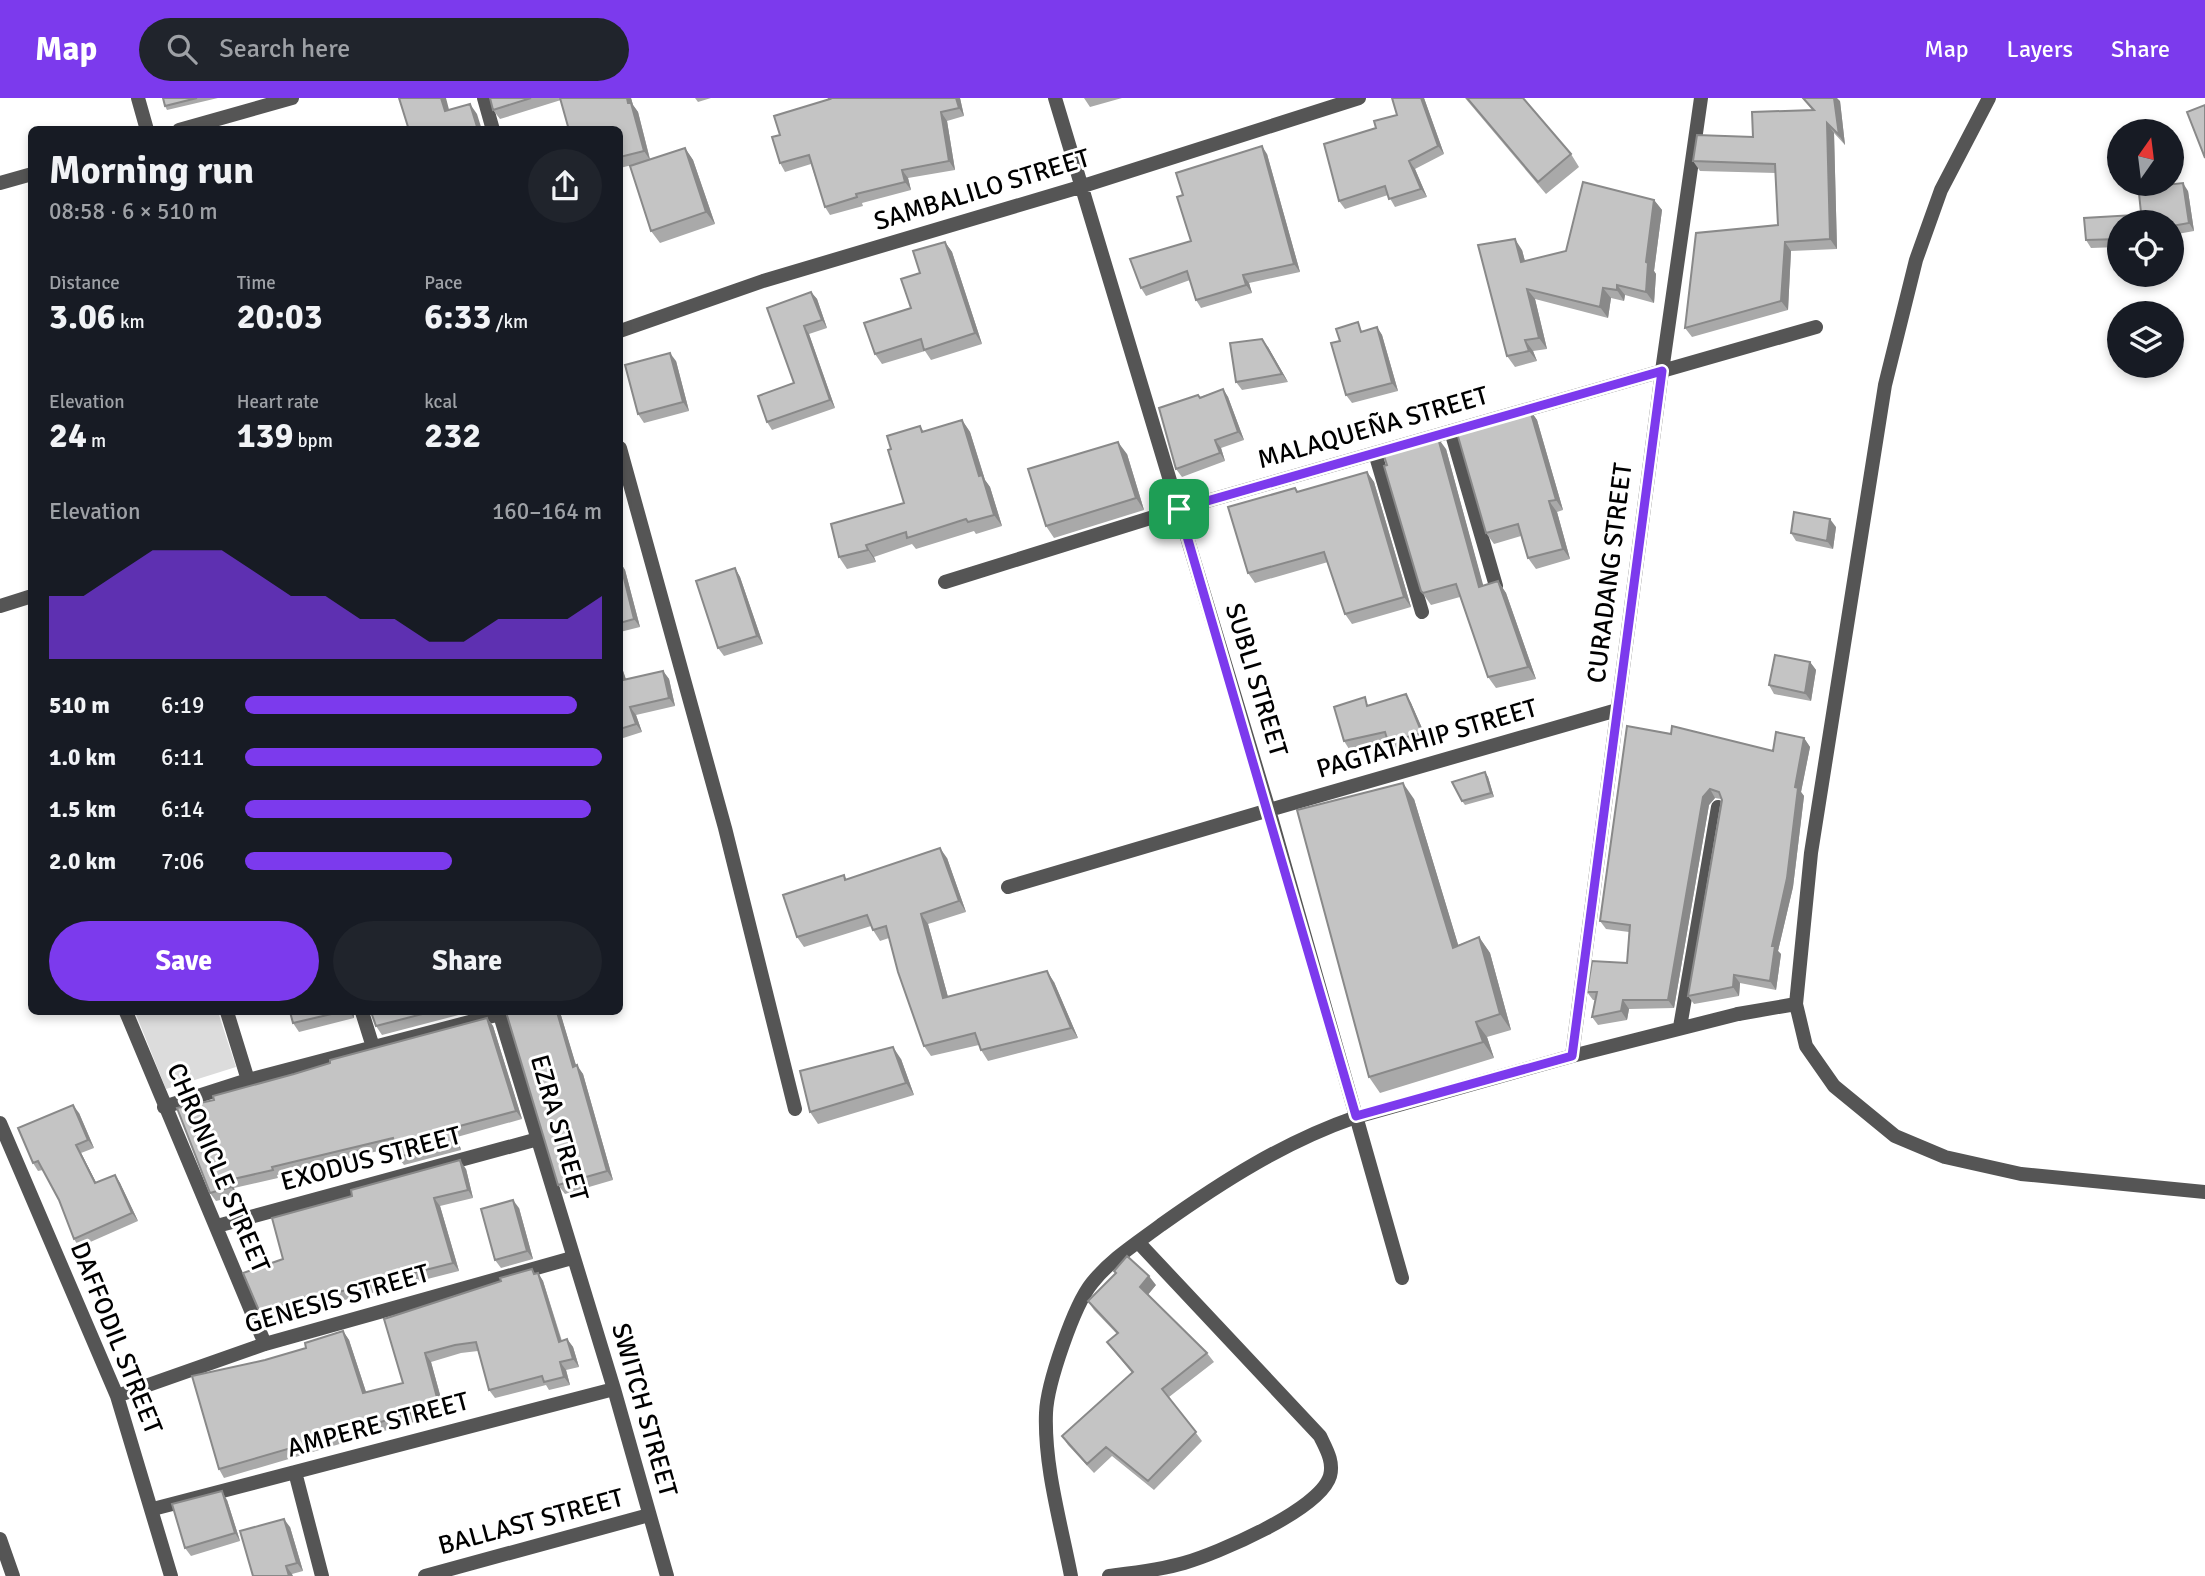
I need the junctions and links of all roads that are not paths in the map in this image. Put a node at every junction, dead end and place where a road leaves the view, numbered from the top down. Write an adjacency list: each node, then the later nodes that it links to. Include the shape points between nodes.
1 (138, 98): 8 (street)
2 (292, 98): 9 (street)
3 (484, 98): 10 (street)
4 (1055, 98): 13 (street, SUBLI STREET)
5 (1359, 98): 13 (street, SAMBALILO STREET)
6 (1701, 98): 16 (street, CURADANG STREET)
7 (1989, 98): 30 (street, via 1941,190 1916,260 1885,386 1811,853)
8 (146, 126)
9 (193, 126)
10 (492, 126)
11 (28, 175): 12 (street)
12 (1, 179)
13 (1080, 187): 15 (street, SAMBALILO STREET, via 763,281); 20 (street, SUBLI STREET)
14 (1816, 327): 16 (street, MALAQUEÑA STREET)
15 (623, 330)
16 (1662, 371): 17 (street, MALAQUEÑA STREET); 26 (street, CURADANG STREET)
17 (1451, 431): 18 (street, MALAQUEÑA STREET); 22 (street)
18 (1375, 453): 20 (street, MALAQUEÑA STREET); 25 (street)
19 (623, 459): 41 (street, via 725,828)
20 (1179, 509): 21 (street, MALAQUEÑA STREET); 28 (street, SUBLI STREET)
21 (945, 582)
22 (1496, 586)
23 (28, 597): 24 (street)
24 (0, 606)
25 (1422, 612)
26 (1617, 710): 28 (street, PAGTATAHIP STREET); 38 (street, CURADANG STREET)
27 (1718, 807): 36 (street)
28 (1269, 810): 29 (street, PAGTATAHIP STREET); 42 (street, SUBLI STREET)
29 (1008, 887)
30 (1796, 1004): 36 (street); 45 (street, via 1806,1046 1834,1086 1895,1136 1945,1157 2021,1174)
31 (127, 1015): 40 (street, CHRONICLE STREET)
32 (228, 1015): 39 (street)
33 (363, 1015): 37 (street)
34 (493, 1015): 37 (street)
35 (501, 1015): 44 (street, EZRA STREET)
36 (1680, 1027): 38 (street)
37 (373, 1047): 39 (street)
38 (1572, 1056): 42 (street)
39 (248, 1080): 40 (street)
40 (164, 1107): 46 (street, CHRONICLE STREET)
41 (794, 1109)
42 (1356, 1116): 47 (street, via 1277,1149); 49 (street, SUBLI STREET)
43 (0, 1123): 52 (street, DAFFODIL STREET)
44 (538, 1139): 46 (street, EXODUS STREET); 48 (street, EZRA STREET)
45 (2205, 1192)
46 (217, 1226): 50 (street, CHRONICLE STREET)
47 (1138, 1242): 62 (street, via 1090,1285 1049,1391 1048,1441); 63 (street, via 1320,1436 1331,1458 1330,1477 1319,1494 1232,1547 1182,1564)
48 (572, 1258): 50 (street, GENESIS STREET); 51 (street, SWITCH STREET)
49 (1402, 1278)
50 (265, 1344): 52 (street, GENESIS STREET)
51 (614, 1389): 53 (street, AMPERE STREET); 55 (street, SWITCH STREET)
52 (117, 1396): 54 (street, DAFFODIL STREET)
53 (295, 1472): 54 (street, AMPERE STREET); 59 (street)
54 (153, 1509): 58 (street, DAFFODIL STREET)
55 (649, 1515): 60 (street, BALLAST STREET); 61 (street, SWITCH STREET)
56 (0, 1539): 57 (street)
57 (13, 1576)
58 (171, 1576)
59 (322, 1576)
60 (425, 1576)
61 (667, 1576)
62 (1071, 1576)
63 (1109, 1576)

